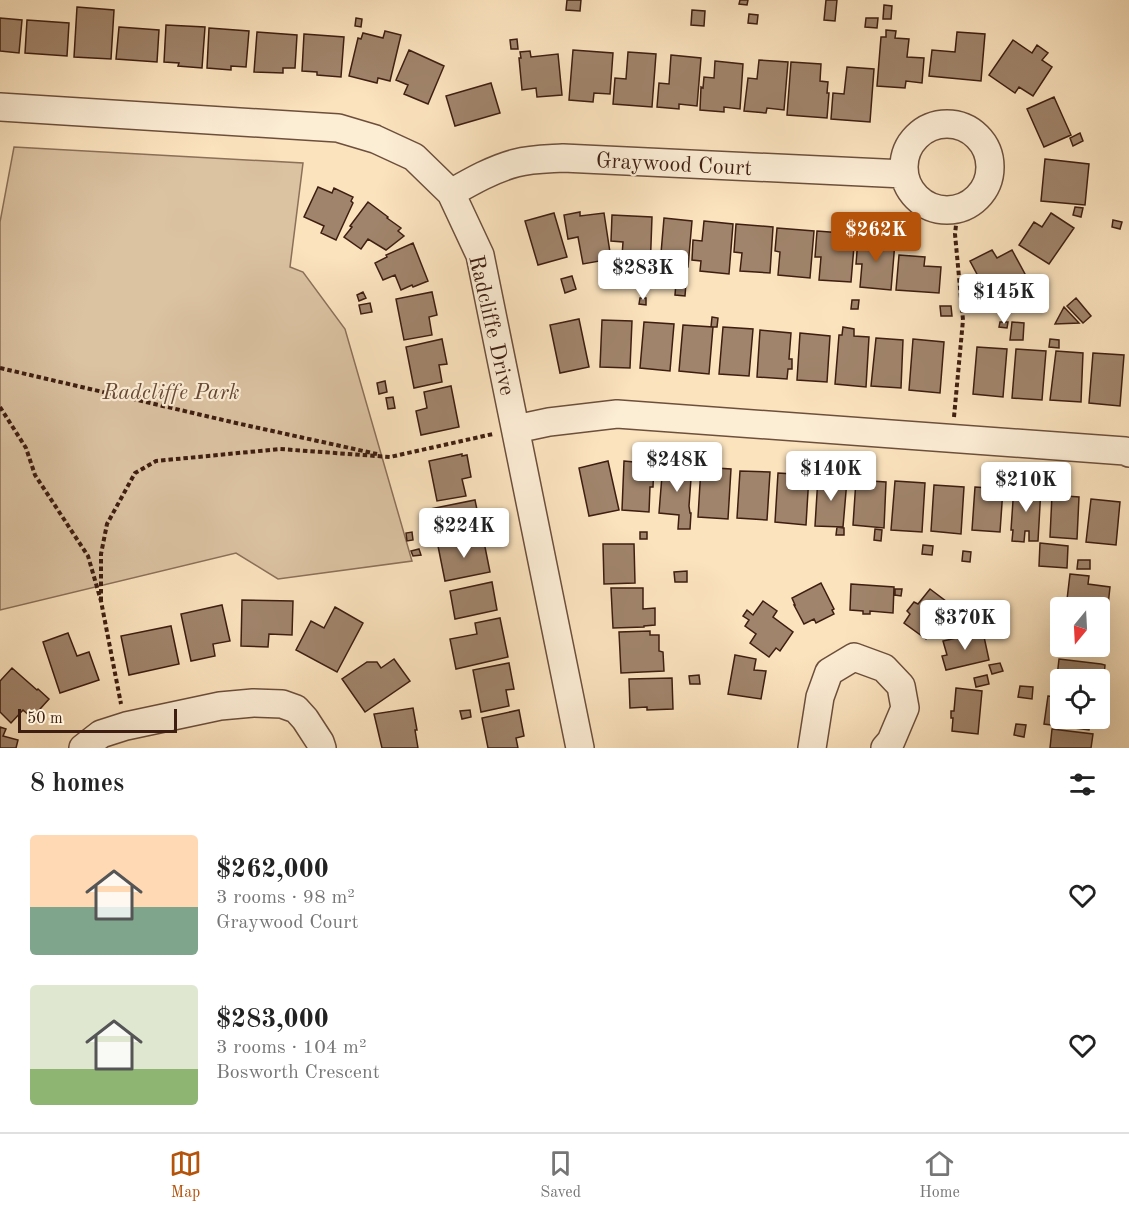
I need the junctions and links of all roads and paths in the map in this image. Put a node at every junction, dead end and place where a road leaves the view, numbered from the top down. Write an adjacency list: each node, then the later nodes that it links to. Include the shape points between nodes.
1 (0, 106): 3 (street, Radcliffe Drive, via 338,128 414,157)
2 (904, 174): 3 (street, Graywood Court, via 539,159 517,162); 4 (street, via 919,200 941,210); 4 (street, via 908,146 926,128 944,123 971,131 982,141 990,161 989,177 972,202)
3 (452, 193): 7 (street, Radcliffe Drive, via 480,255)
4 (958, 208): 8 (path, via 955,234 963,320)
5 (0, 368): 10 (path)
6 (0, 407): 11 (path, via 26,448 35,475 88,556)
7 (516, 429): 8 (street, via 617,414); 10 (path); 15 (street, Radcliffe Drive)
8 (952, 438): 9 (street)
9 (1129, 453)
10 (390, 457): 11 (path, via 280,448 156,461 135,473 107,524 101,554)
11 (101, 601): 12 (path)
12 (126, 726): 13 (street, via 101,734); 14 (street, via 220,706 282,704 296,709)
13 (83, 748)
14 (322, 748)
15 (580, 748)
16 (812, 748): 17 (street, via 820,697 829,672 854,657 884,668 901,686 904,708)
17 (885, 748)

